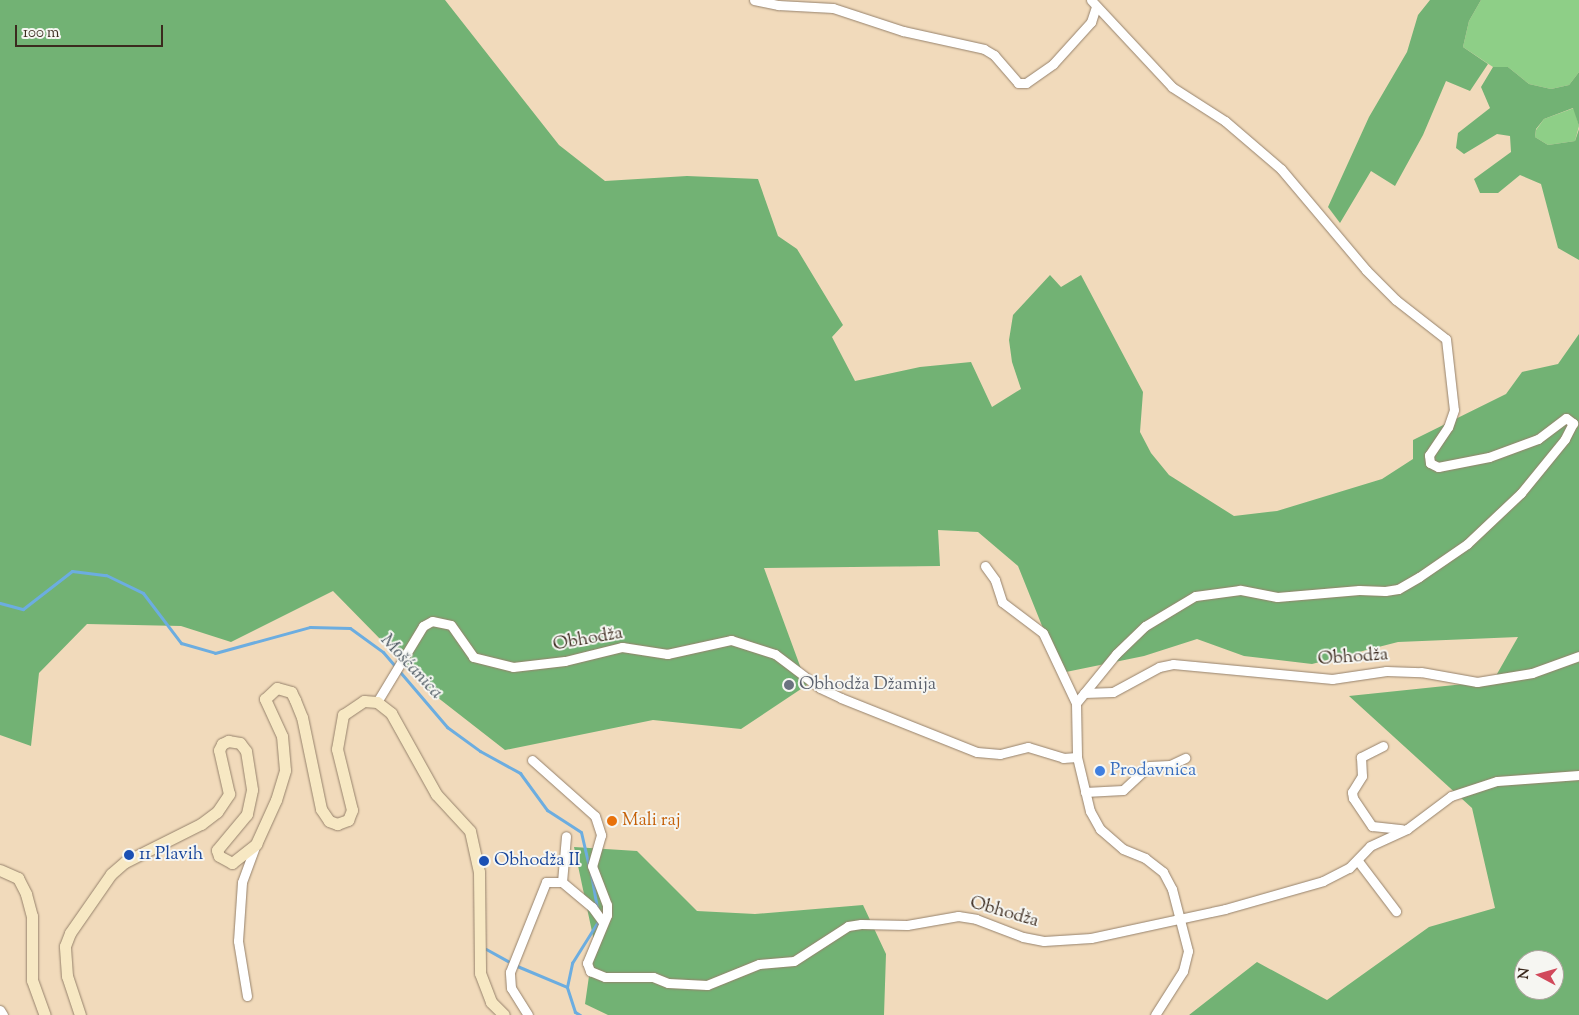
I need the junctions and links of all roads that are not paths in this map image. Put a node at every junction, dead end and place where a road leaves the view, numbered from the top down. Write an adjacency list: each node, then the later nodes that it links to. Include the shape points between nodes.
1 (754, 0): 2 (street, via 778,5 833,8 903,31 984,49 994,55 1018,83 1026,82 1053,64 1091,22)
2 (1094, 4): 5 (street, via 1172,87 1225,120 1281,169 1366,270 1396,300 1446,339 1454,410 1448,428 1429,455 1430,463 1438,467 1489,457 1538,439 1566,418 1573,423 1565,439 1521,493 1467,544 1405,585 1385,591 1350,590 1289,597 1240,590 1195,596 1145,626 1116,654)
3 (984, 566): 7 (street, via 995,580 1002,602 1043,633)
4 (1579, 656): 5 (street, Obhodža, via 1532,673 1477,682 1421,672 1386,671 1332,679 1173,664 1113,692)
5 (1084, 693): 7 (street)
6 (376, 702): 9 (street, Obhodža, via 423,626 432,621 451,625 473,656 513,667 565,661 622,647 667,654 731,640 775,654 820,688 841,698 977,752 1000,754 1028,747 1063,758); 16 (main road, via 357,703 343,715 337,749 352,810 348,820 337,824 329,821 322,809 302,717 291,692 277,688 268,694 266,706 282,736 284,770 276,800); 28 (main road, via 391,713 436,794 470,830 479,872 480,973 491,1002)
7 (1076, 702): 9 (street)
8 (1383, 746): 14 (street, via 1361,757 1362,776 1353,798 1372,826)
9 (1077, 757): 13 (street)
10 (1186, 758): 13 (street, via 1170,765 1149,766 1123,790)
11 (532, 760): 22 (street, Obhodža, via 595,816 601,835 592,866 607,905)
12 (1579, 775): 14 (street, Obhodža, via 1497,781 1451,796)
13 (1085, 792): 21 (street, via 1090,811 1100,829 1123,849 1145,858 1162,872 1172,889)
14 (1408, 829): 17 (street, Obhodža, via 1370,846)
15 (566, 836): 19 (street)
16 (256, 844): 23 (street, via 242,882 238,941); 27 (main road, via 232,863 219,856 217,850 247,814 252,790 246,752 240,743 228,741 219,750 229,794 217,812 201,824 125,862 111,874 70,933 65,946 67,976)
17 (1358, 861): 20 (street); 21 (street, Obhodža, via 1323,881)
18 (0, 870): 26 (main road, via 18,878 26,894 32,916 32,980)
19 (562, 882): 22 (street, via 592,907); 29 (street, via 546,882 510,972 511,988)
20 (1396, 910)
21 (1179, 920): 22 (street, Obhodža, via 1091,938 1044,941 958,916 907,925 861,924 848,926 794,961 759,964 707,985 668,983 653,977 605,977 590,971 587,963); 30 (street, via 1189,957 1177,983)
22 (603, 922)
23 (247, 996)
24 (0, 1010): 25 (street)
25 (3, 1015)
26 (45, 1015)
27 (80, 1015)
28 (504, 1015)
29 (528, 1015)
30 (1155, 1015)

